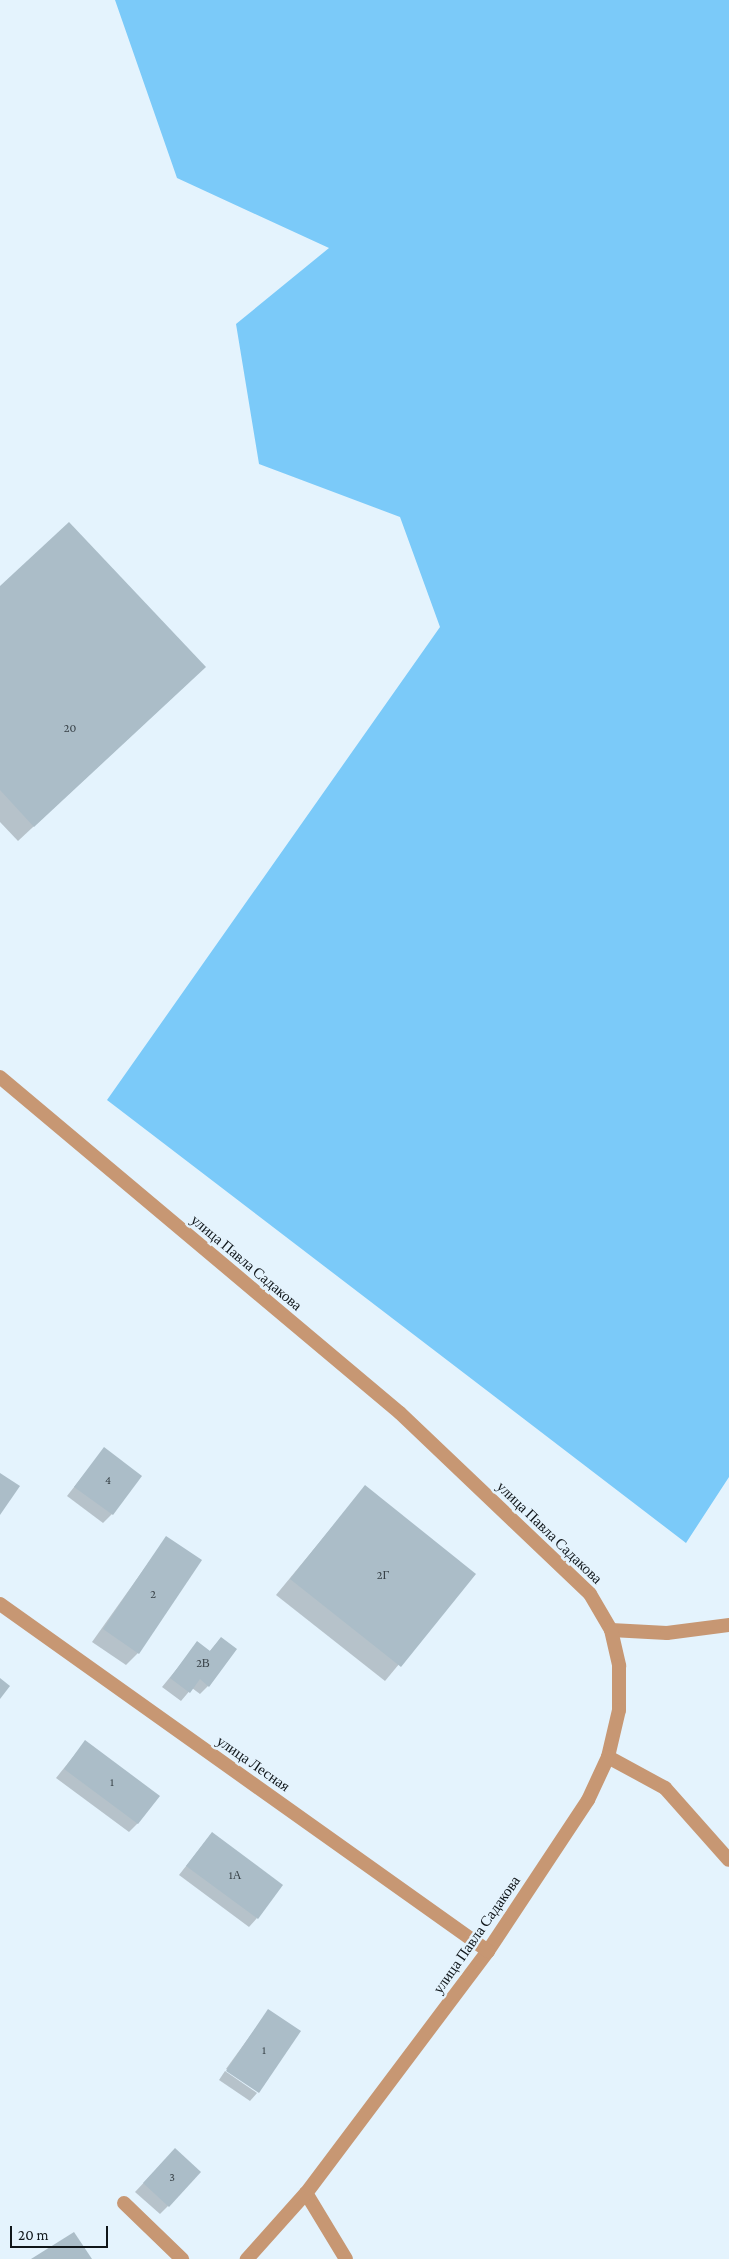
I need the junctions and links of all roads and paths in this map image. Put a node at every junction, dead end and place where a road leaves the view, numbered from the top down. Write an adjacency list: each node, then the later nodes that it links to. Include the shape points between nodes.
1 (0, 1076): 4 (street, улица Павла Садакова, via 400,1414 590,1594)
2 (0, 1604): 7 (street, улица Лесная)
3 (729, 1625): 4 (street, via 667,1632)
4 (611, 1630): 5 (street, улица Павла Садакова, via 619,1666 619,1710)
5 (608, 1757): 6 (street, via 665,1788); 7 (street, улица Павла Садакова, via 588,1800)
6 (729, 1860)
7 (488, 1952): 8 (street, улица Павла Садакова)
8 (306, 2193): 11 (street, улица Павла Садакова); 12 (street)
9 (124, 2203): 10 (street)
10 (182, 2259)
11 (247, 2259)
12 (346, 2259)

